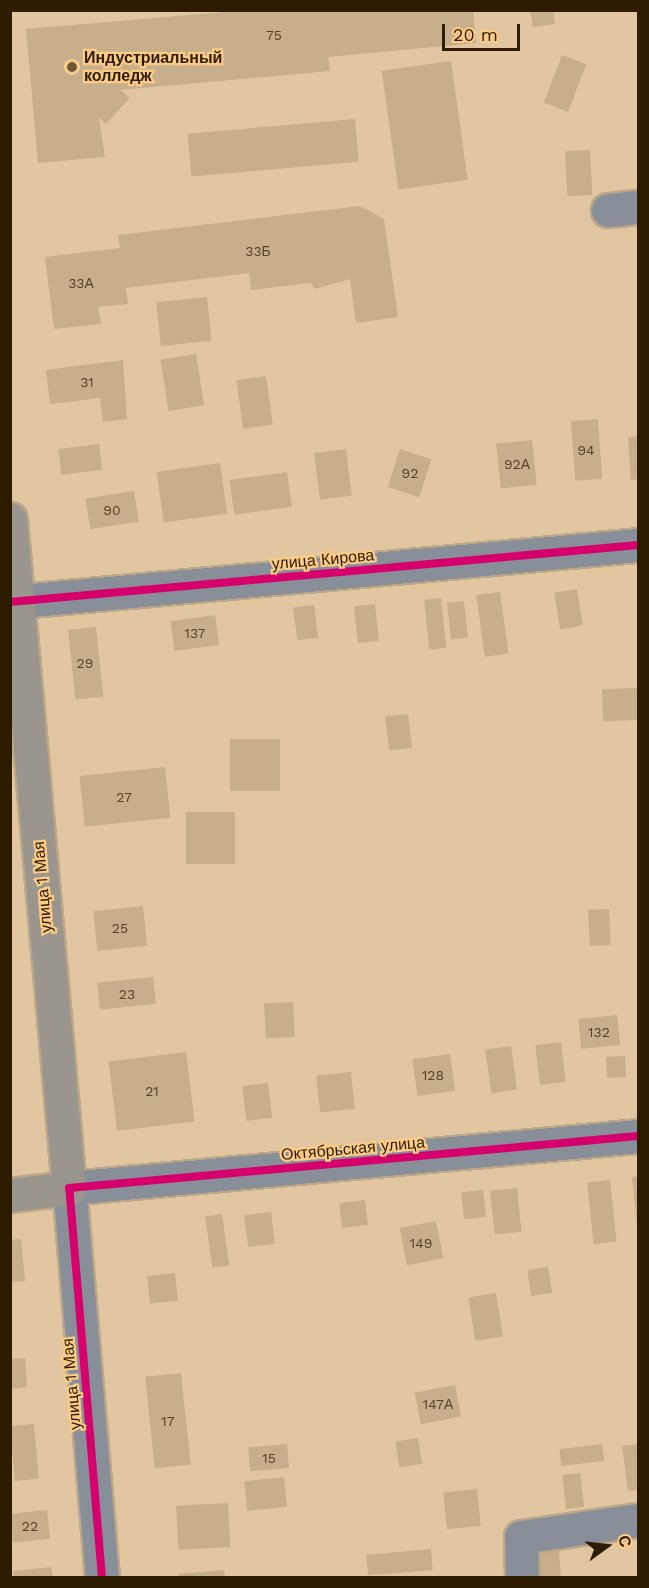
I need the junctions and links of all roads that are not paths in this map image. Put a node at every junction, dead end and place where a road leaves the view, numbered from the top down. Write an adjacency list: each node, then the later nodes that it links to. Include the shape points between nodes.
1 (10, 519): 3 (main road, улица 1 Мая)
2 (639, 545): 3 (street, улица Кирова)
3 (14, 602): 5 (main road, улица 1 Мая)
4 (639, 1136): 5 (street, Октябрьская улица)
5 (69, 1188): 6 (main road, Октябрьская улица); 8 (street, улица 1 Мая)
6 (10, 1195)
7 (639, 1520): 9 (street, via 521,1537)
8 (102, 1578)
9 (522, 1578)

